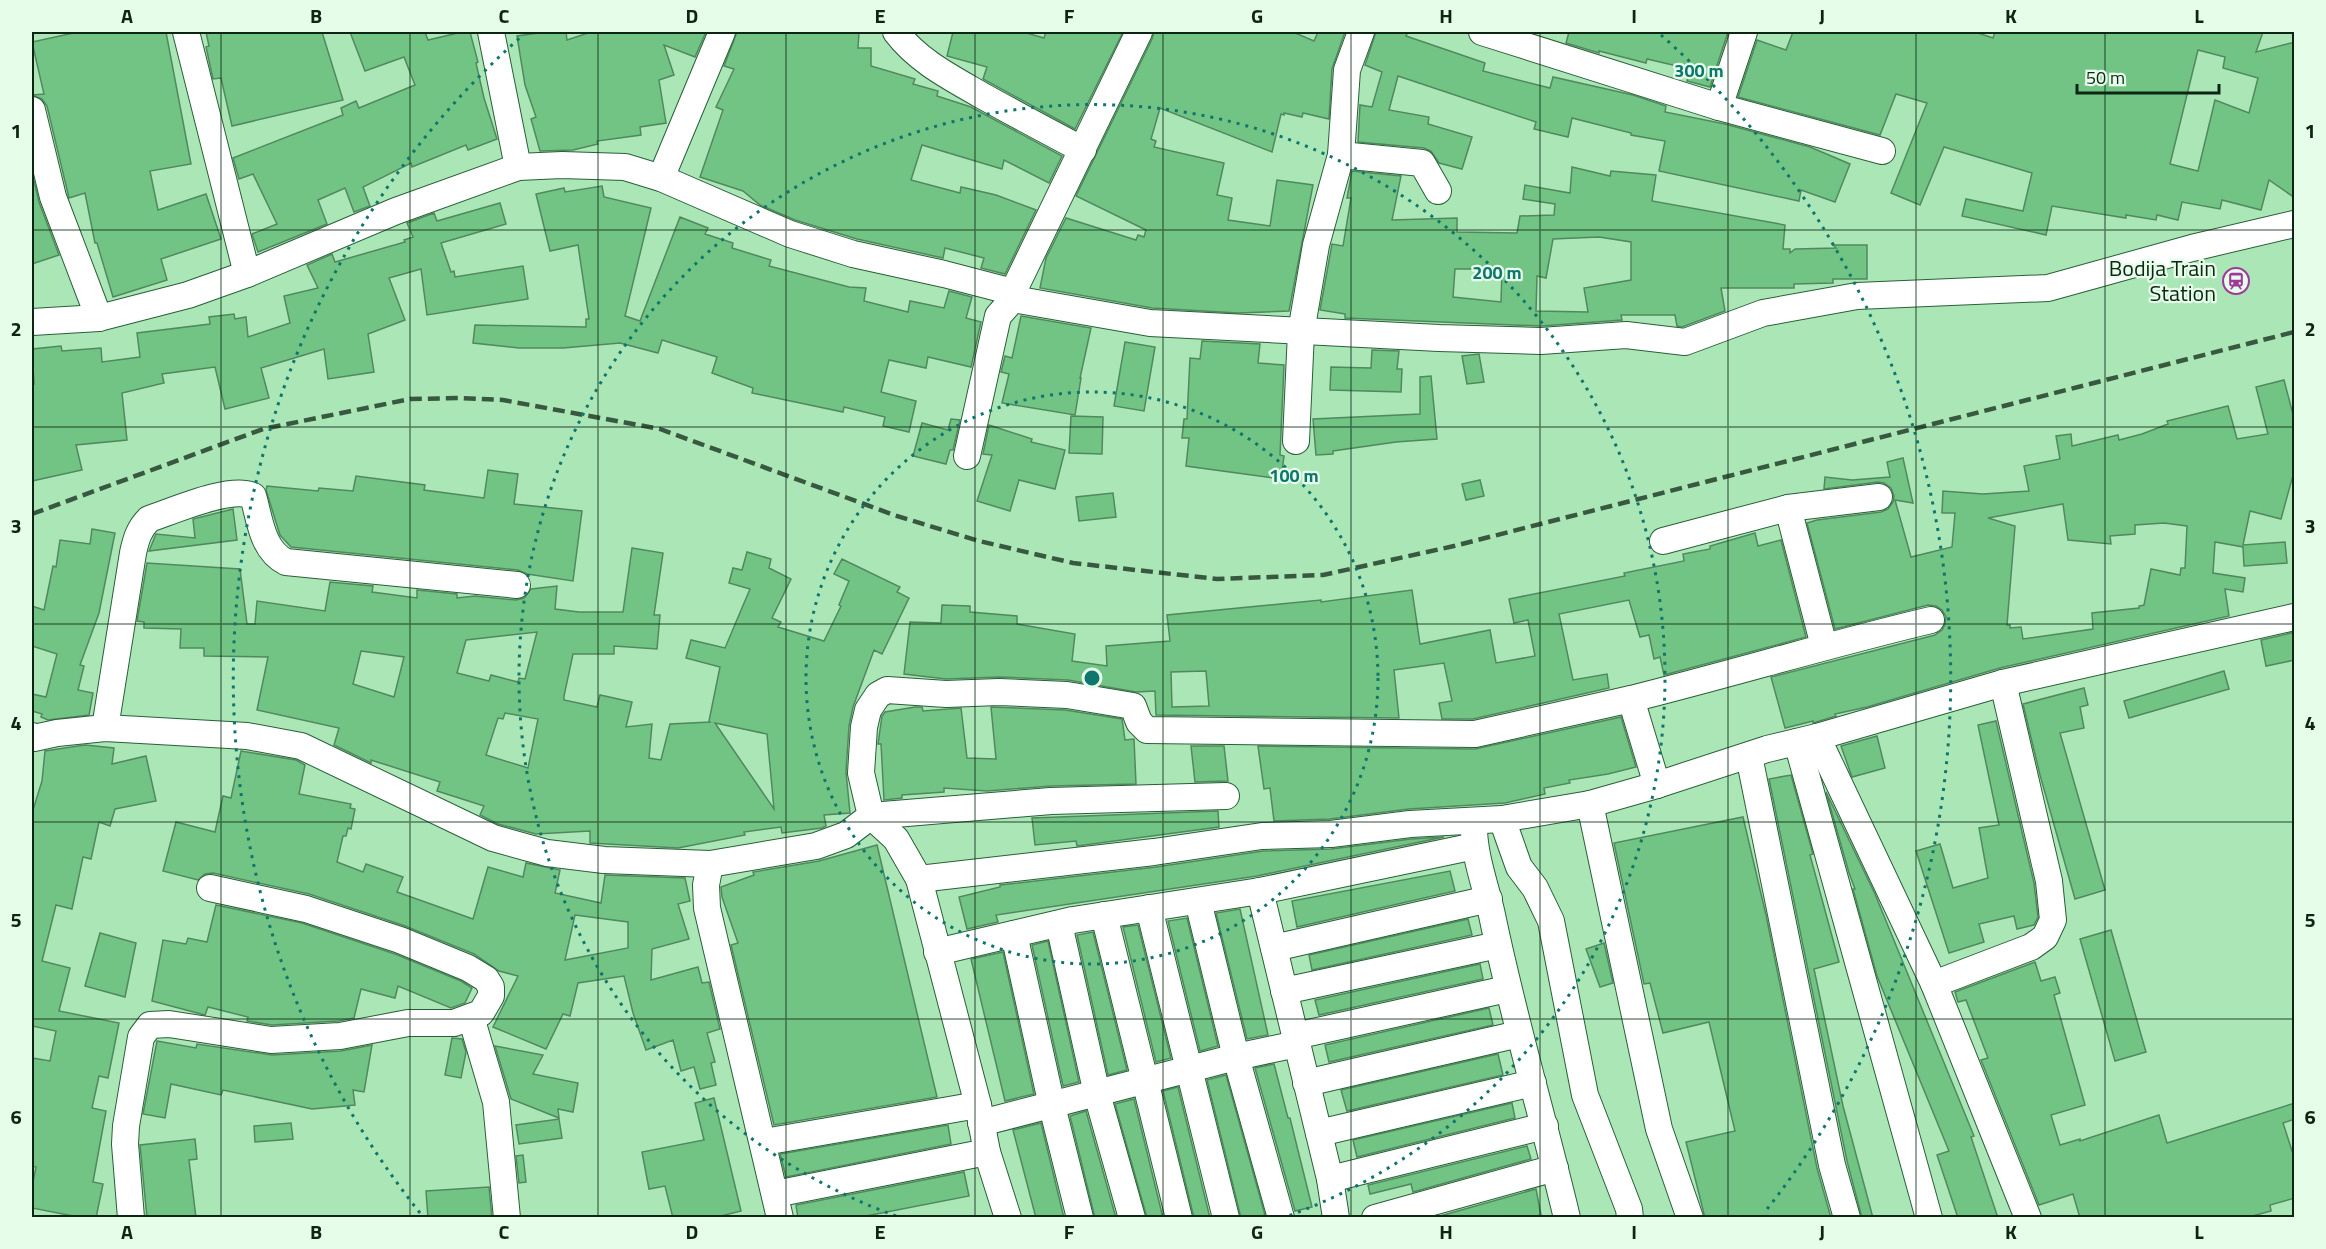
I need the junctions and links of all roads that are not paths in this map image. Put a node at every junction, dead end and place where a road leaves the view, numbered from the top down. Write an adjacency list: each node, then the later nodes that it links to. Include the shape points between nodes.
1 (186, 32): 18 (street)
2 (491, 32): 14 (street)
3 (722, 32): 15 (street)
4 (896, 32): 11 (street, via 908,48 935,69)
5 (1139, 32): 11 (street)
6 (1361, 32): 13 (street, via 1347,70)
7 (1482, 32): 9 (street)
8 (1744, 32): 9 (street)
9 (1719, 107): 12 (street)
10 (32, 110): 20 (street, via 53,197)
11 (1083, 150): 19 (street)
12 (1882, 151)
13 (1341, 155): 16 (street, via 1422,163); 22 (street, via 1316,245)
14 (518, 167): 15 (street, via 625,166); 18 (street, via 396,210)
15 (661, 178): 19 (street, via 790,234)
16 (1438, 191)
17 (2295, 224): 22 (street, via 2048,288 1857,296 1763,313 1685,342 1626,335 1541,341)
18 (247, 274): 20 (street, via 188,295)
19 (1013, 296): 22 (street, via 1150,323); 24 (street, via 998,316)
20 (99, 318): 21 (street)
21 (32, 322)
22 (1301, 332): 23 (street)
23 (1296, 441)
24 (967, 456)
25 (1879, 497): 26 (street)
26 (1788, 508): 27 (street); 31 (street)
27 (1663, 541)
28 (517, 585): 34 (street, via 286,562 272,553 253,496 244,493 225,494 149,519 142,525 133,553)
29 (2295, 617): 32 (street)
30 (1931, 620): 31 (street)
31 (1824, 646): 33 (street)
32 (2003, 683): 35 (street); 58 (street, via 2049,881 2053,920 2045,937 2031,947)
33 (1631, 699): 38 (street); 41 (street, via 1475,734 1329,733 1147,730 1132,706 1067,695 887,690 878,695 868,710 864,727 861,773)
34 (105, 728): 36 (street); 45 (street, via 247,736 301,746 493,838 548,853 604,860)
35 (1807, 739): 37 (street); 58 (street); 93 (street)
36 (32, 740)
37 (1749, 756): 38 (street); 92 (street, via 1832,1165)
38 (1657, 785): 40 (street)
39 (1226, 796): 41 (street, via 1051,801)
40 (1590, 804): 43 (street); 91 (street, via 1659,1129)
41 (871, 816): 45 (street, via 846,835 816,846); 46 (street, via 896,840)
42 (1473, 819): 43 (street); 44 (street); 46 (street, via 1331,834 1262,836)
43 (1502, 819): 90 (street, via 1519,867 1535,888 1551,921 1585,1095)
44 (1475, 846): 48 (street); 49 (street)
45 (710, 864): 74 (street, via 706,885 708,908)
46 (919, 879): 57 (street)
47 (210, 888): 61 (street, via 306,909 400,940 468,968 491,987 491,996 481,1013)
48 (1260, 891): 50 (street); 56 (street)
49 (1489, 899): 55 (street); 56 (street)
50 (1198, 900): 51 (street); 64 (street)
51 (1149, 908): 52 (street); 65 (street)
52 (1104, 915): 53 (street); 66 (street)
53 (1059, 924): 54 (street); 69 (street)
54 (1014, 934): 57 (street); 70 (street)
55 (1498, 945): 59 (street); 60 (street)
56 (1274, 948): 60 (street)
57 (937, 952): 71 (street)
58 (1934, 984): 94 (street)
59 (1507, 989): 62 (street); 63 (street)
60 (1284, 991): 63 (street)
61 (471, 1017): 80 (street, via 454,1023 408,1023 340,1036 271,1040 169,1024 150,1025 141,1037 126,1126); 81 (street, via 496,1102)
62 (1519, 1034): 67 (street); 68 (street)
63 (1296, 1040): 64 (street); 67 (street)
64 (1236, 1058): 65 (street); 87 (street)
65 (1191, 1071): 66 (street); 86 (street)
66 (1144, 1083): 69 (street); 85 (street)
67 (1306, 1083): 73 (street)
68 (1533, 1083): 72 (street); 73 (street)
69 (1097, 1094): 70 (street); 84 (street)
70 (1052, 1106): 71 (street); 83 (street)
71 (979, 1114): 74 (street); 75 (street)
72 (1545, 1126): 76 (street); 77 (street)
73 (1319, 1133): 77 (street)
74 (764, 1142): 78 (street)
75 (987, 1152): 78 (street); 82 (street)
76 (1555, 1168): 79 (street); 89 (street)
77 (1330, 1179): 88 (street)
78 (778, 1206)
79 (1561, 1216)
80 (131, 1218)
81 (507, 1218)
82 (1008, 1218)
83 (1080, 1218)
84 (1132, 1218)
85 (1179, 1218)
86 (1227, 1218)
87 (1281, 1218)
88 (1336, 1218)
89 (1375, 1218)
90 (1630, 1218)
91 (1690, 1218)
92 (1847, 1218)
93 (1929, 1218)
94 (2028, 1218)

